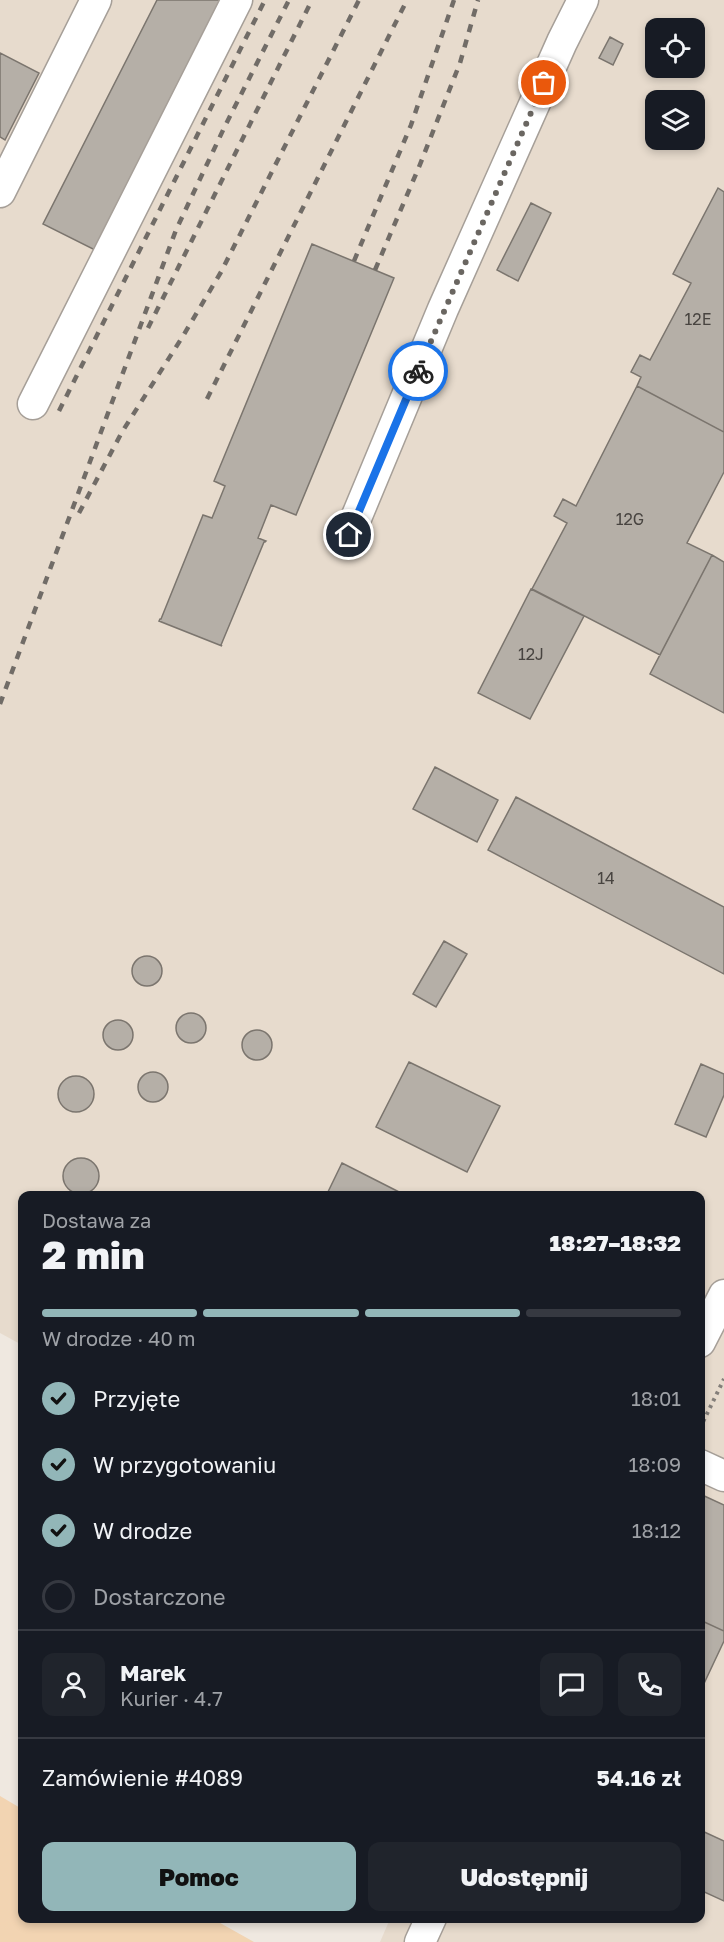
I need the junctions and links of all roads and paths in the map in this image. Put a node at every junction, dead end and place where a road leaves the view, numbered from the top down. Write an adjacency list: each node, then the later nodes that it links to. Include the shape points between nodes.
1 (96, 0): 4 (street)
2 (237, 0): 5 (street)
3 (583, 0): 6 (street, via 443,309)
4 (0, 192)
5 (33, 404)
6 (349, 535)
7 (724, 1295): 8 (street)
8 (705, 1332)
9 (724, 1379): 10 (path)
10 (705, 1418)
11 (705, 1467): 12 (street)
12 (724, 1476)
13 (429, 1923): 14 (street)
14 (420, 1942)

